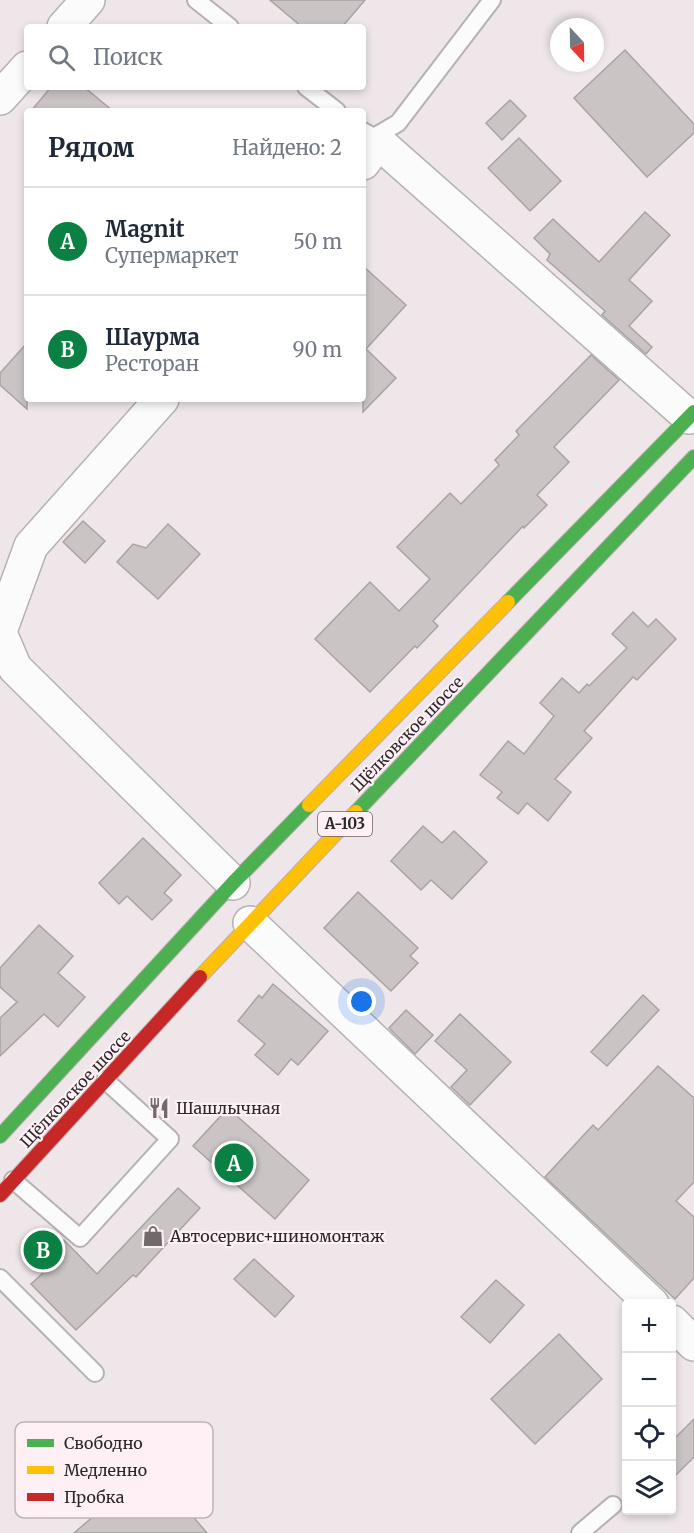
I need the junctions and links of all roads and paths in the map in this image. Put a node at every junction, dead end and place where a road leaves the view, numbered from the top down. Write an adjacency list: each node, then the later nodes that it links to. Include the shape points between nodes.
1 (88, 0): 4 (street)
2 (196, 0): 5 (lane)
3 (492, 0): 10 (lane, via 398,123 374,137)
4 (67, 24)
5 (226, 24)
6 (24, 71): 8 (street)
7 (310, 90): 9 (lane)
8 (0, 98)
9 (333, 108)
10 (366, 133)
11 (366, 159): 13 (street, via 376,146 385,148)
12 (159, 402): 15 (street, via 31,546)
13 (691, 415): 16 (main road, Щёлковское шоссе / А-103)
14 (694, 457): 17 (main road, Щёлковское шоссе / А-103)
15 (0, 632): 16 (street, via 15,668)
16 (233, 883): 19 (main road, Щёлковское шоссе / А-103)
17 (250, 923): 18 (main road, Щёлковское шоссе / А-103); 23 (street)
18 (105, 1080): 20 (main road, Щёлковское шоссе / А-103); 20 (lane, via 170,1139 80,1238)
19 (0, 1136)
20 (13, 1180): 21 (main road, Щёлковское шоссе / А-103)
21 (0, 1195)
22 (0, 1278): 24 (lane)
23 (647, 1299)
24 (95, 1373)
25 (613, 1505): 26 (lane)
26 (580, 1533)

